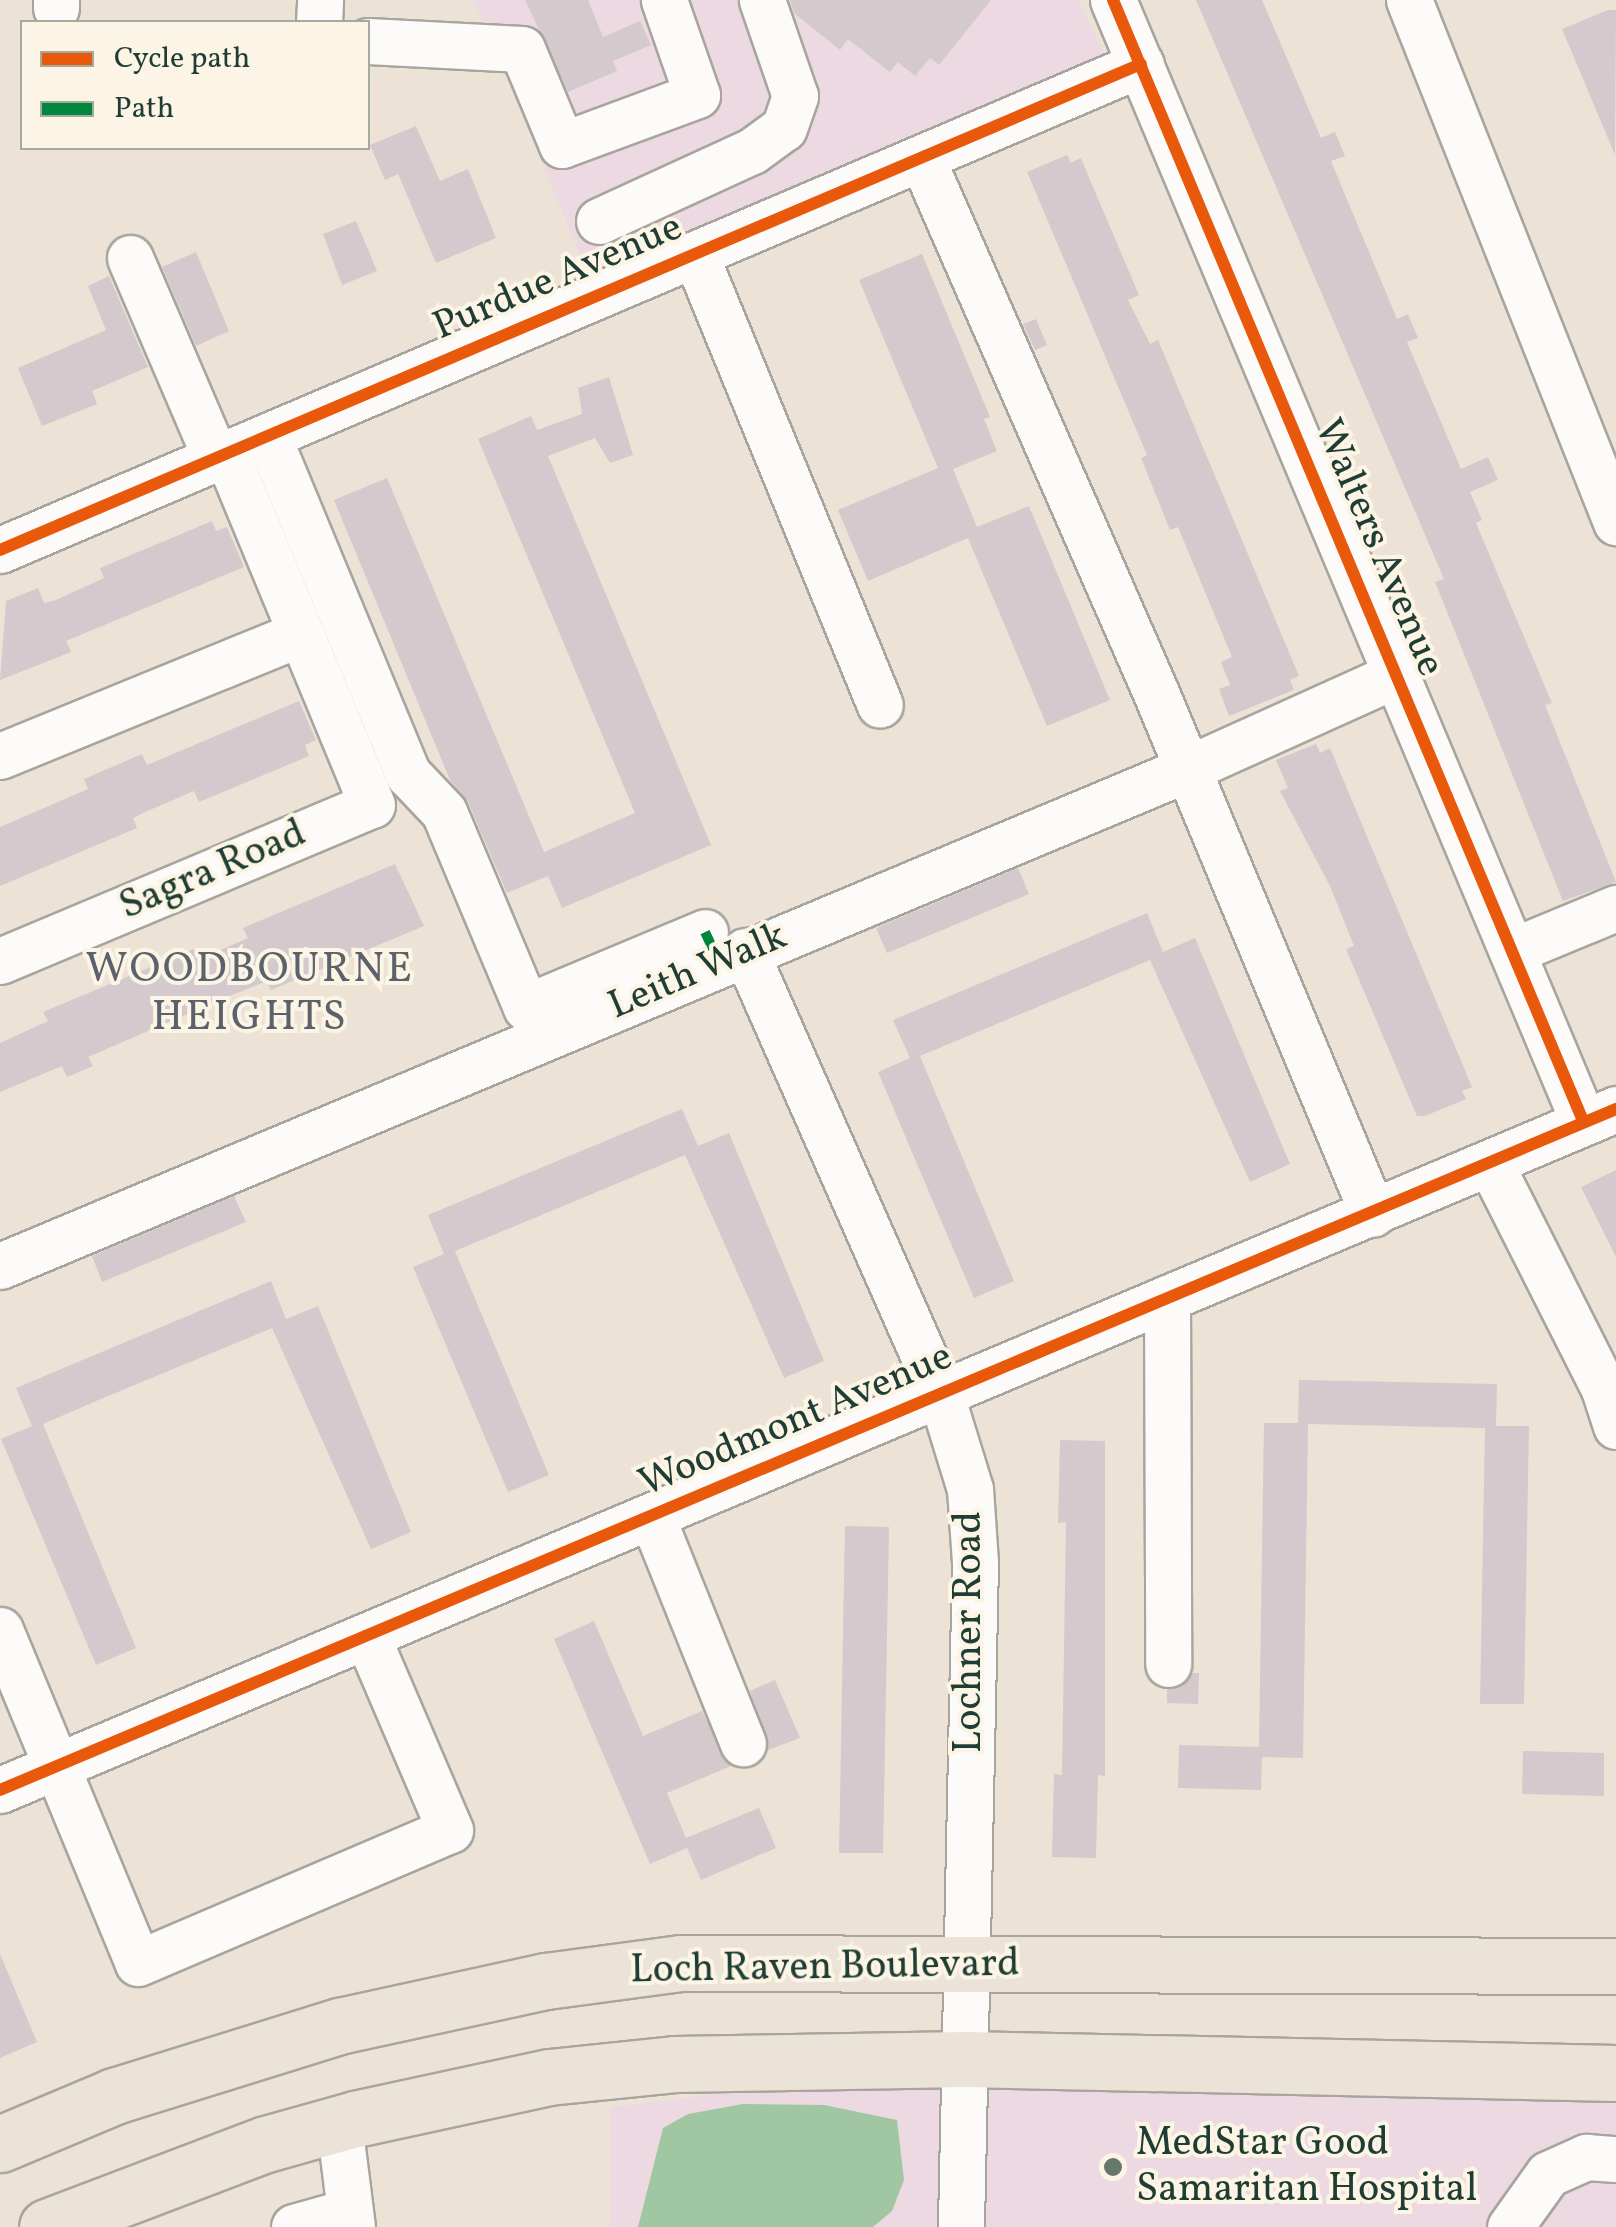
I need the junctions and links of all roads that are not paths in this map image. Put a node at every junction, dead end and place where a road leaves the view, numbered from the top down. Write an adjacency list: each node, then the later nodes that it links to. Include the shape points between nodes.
1 (664, 0): 5 (street, via 697,95 562,144 522,49)
2 (762, 0): 8 (street, via 795,96 784,128 752,151)
3 (1113, 0): 6 (street, Walters Avenue)
4 (1409, 0): 13 (street)
5 (370, 42)
6 (1141, 64): 7 (street, Purdue Avenue); 16 (street, Walters Avenue)
7 (923, 162): 9 (street, Purdue Avenue); 19 (street)
8 (599, 220)
9 (695, 254): 11 (street, Purdue Avenue); 17 (street)
10 (130, 258): 12 (street)
11 (269, 439): 12 (street, Purdue Avenue); 21 (street, via 408,774 444,812 526,1006)
12 (222, 459): 14 (street, Purdue Avenue); 15 (street)
13 (1616, 522)
14 (0, 550)
15 (299, 634): 18 (street); 23 (street, Sagra Road, via 372,805)
16 (1395, 675): 19 (street, Leith Walk); 22 (street, Walters Avenue)
17 (880, 706)
18 (0, 756)
19 (1187, 768): 21 (street, Leith Walk); 26 (street)
20 (1616, 908): 22 (street)
21 (725, 942): 27 (street, Leith Walk); 29 (street, Lochner Road)
22 (1512, 951): 24 (street, Walters Avenue)
23 (0, 961)
24 (1600, 1115): 25 (street, Woodmont Avenue)
25 (1490, 1163): 26 (street, Woodmont Avenue); 30 (street, via 1604,1389)
26 (1372, 1214): 28 (street, Woodmont Avenue)
27 (0, 1266)
28 (1168, 1298): 29 (street, Woodmont Avenue); 34 (street)
29 (941, 1395): 31 (street, Woodmont Avenue); 38 (street, Lochner Road, via 975,1519)
30 (1616, 1426)
31 (652, 1517): 33 (street, Woodmont Avenue); 35 (street)
32 (0, 1630): 36 (street)
33 (368, 1636): 36 (street, Woodmont Avenue); 36 (street, via 450,1830 138,1963)
34 (1168, 1664)
35 (743, 1743)
36 (55, 1768): 37 (street, Woodmont Avenue)
37 (0, 1790)
38 (966, 1966): 39 (main road, Loch Raven Boulevard); 40 (street, Lochner Road); 43 (main road, Loch Raven Boulevard, via 680,1963 546,1980 240,2053)
39 (1616, 1966)
40 (965, 2059): 41 (main road); 42 (main road, via 674,2064 548,2077); 48 (street, Lochner Road)
41 (1616, 2074)
42 (338, 2124): 45 (street); 46 (main road, via 266,2144)
43 (0, 2144)
44 (1616, 2158): 49 (street, via 1586,2157 1548,2174)
45 (351, 2219): 47 (street)
46 (47, 2227)
47 (294, 2227)
48 (961, 2227)
49 (1510, 2227)

